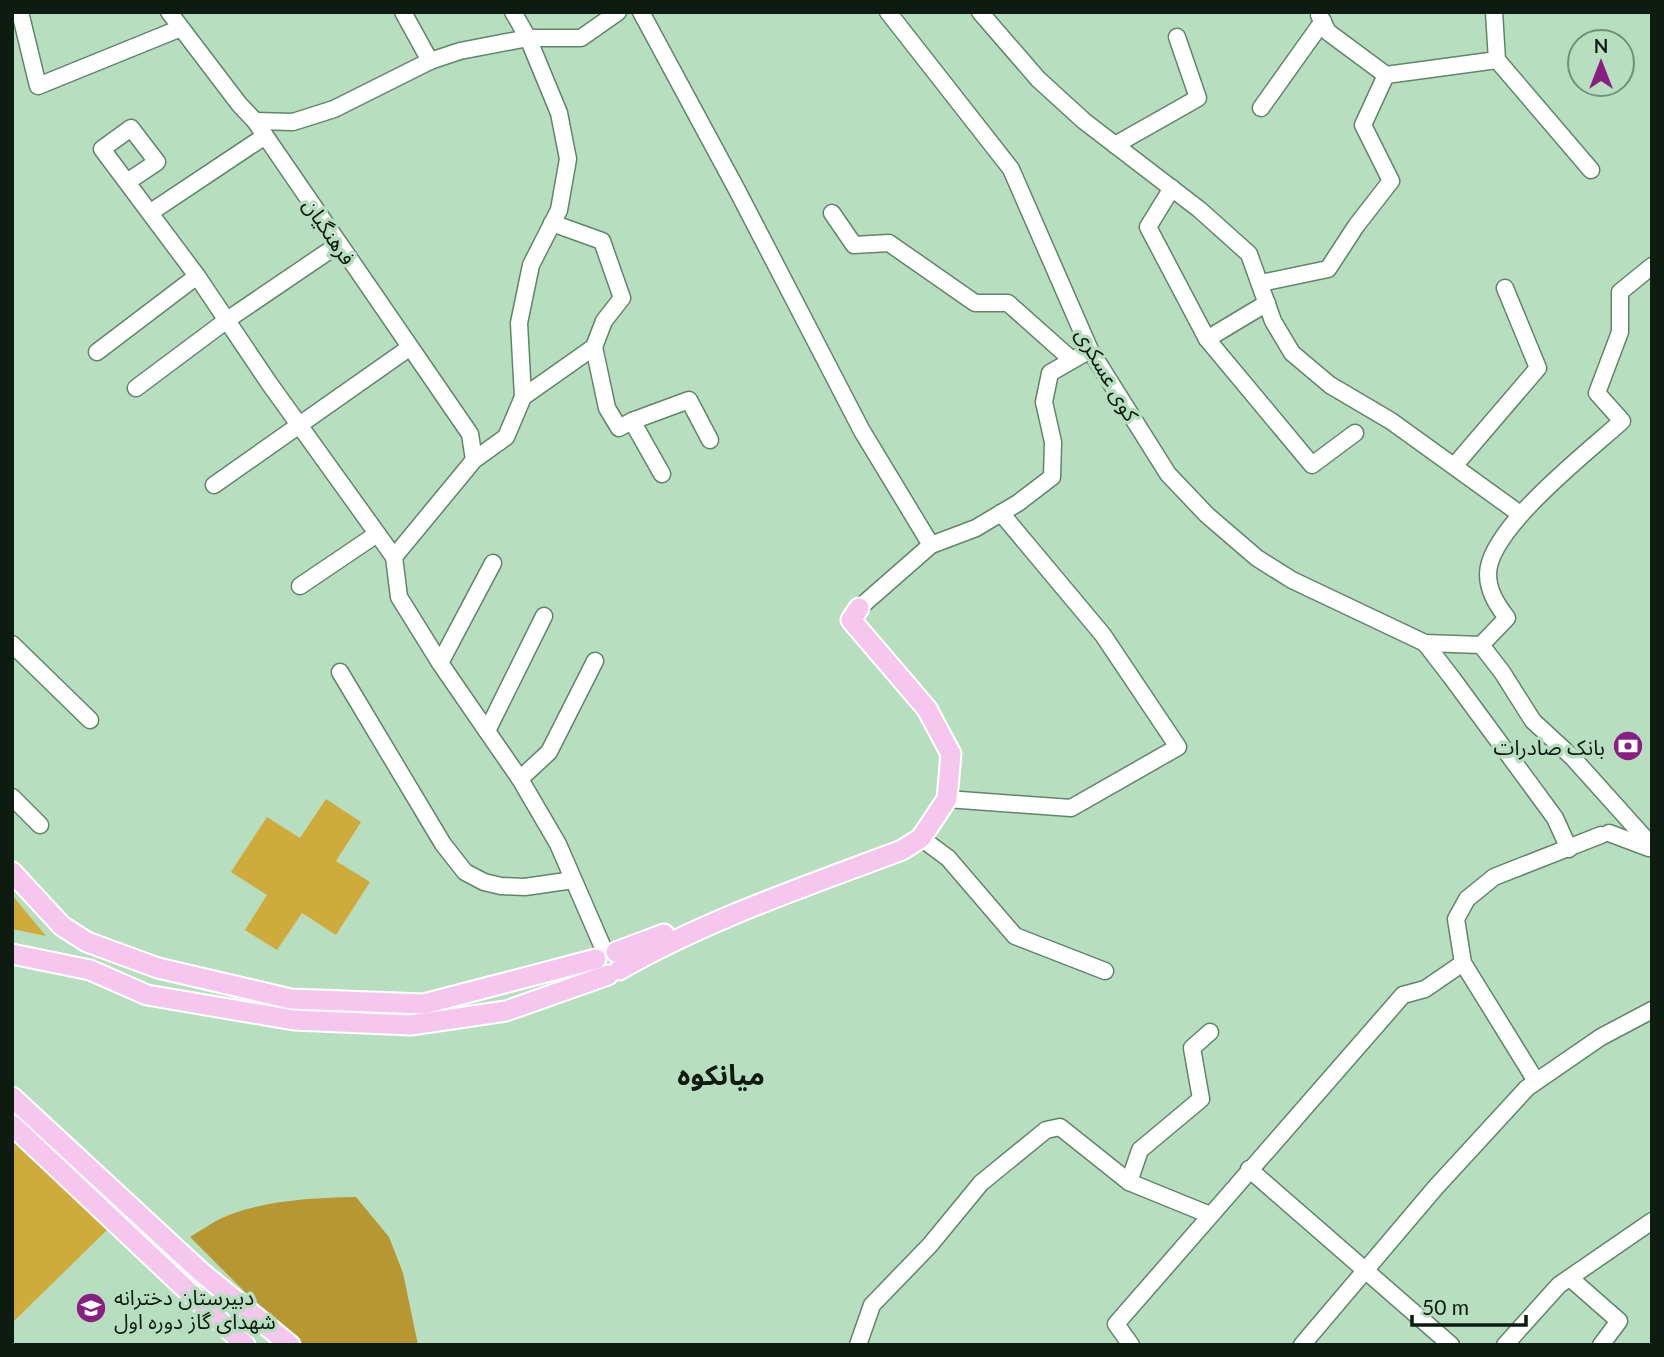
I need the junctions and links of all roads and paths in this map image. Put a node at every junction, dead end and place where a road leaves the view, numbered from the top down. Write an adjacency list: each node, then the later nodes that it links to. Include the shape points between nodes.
1 (20, 12): 11 (street, via 38,86)
2 (169, 12): 11 (street, فرهنگیان)
3 (403, 12): 15 (street)
4 (513, 12): 13 (street)
5 (618, 12): 13 (street, via 581,38)
6 (640, 12): 53 (street, via 862,431)
7 (888, 12): 37 (street, کوی عسکری, via 1011,169)
8 (980, 12): 20 (street, via 1038,79)
9 (1494, 12): 14 (street)
10 (1320, 17): 16 (street, via 1328,33); 17 (street)
11 (181, 28): 18 (street, فرهنگیان)
12 (1177, 37): 20 (street, via 1198,98)
13 (528, 38): 15 (street); 26 (street, via 559,113 568,159 559,210)
14 (1497, 60): 16 (street); 21 (street)
15 (430, 61): 18 (street, via 334,109 293,122)
16 (1387, 75): 30 (street, via 1363,125 1391,181 1328,269)
17 (1261, 108)
18 (255, 121): 19 (street, فرهنگیان)
19 (265, 136): 24 (street); 27 (street, فرهنگیان)
20 (1115, 145): 23 (street)
21 (1591, 170)
22 (127, 182): 24 (street)
23 (1172, 188): 30 (street, via 1249,254); 34 (street, via 1148,227)
24 (151, 212): 29 (street)
25 (832, 213): 39 (street, via 854,246 889,243 975,303 1007,303)
26 (552, 223): 35 (street, via 602,241 622,298 604,321); 41 (street, via 531,265 519,324)
27 (339, 244): 33 (street); 36 (street, فرهنگیان)
28 (1652, 265): 51 (street, via 1620,292 1620,332 1597,393 1622,421)
29 (197, 276): 33 (street); 38 (street)
30 (1261, 283): 32 (street)
31 (1505, 288): 47 (street, via 1538,368)
32 (1267, 303): 34 (street); 47 (street, via 1292,353 1330,385)
33 (227, 320): 40 (street); 43 (street)
34 (1207, 339): 44 (street, via 1312,465)
35 (594, 347): 41 (street); 42 (street, via 607,408 620,428)
36 (409, 348): 43 (street); 46 (street, فرهنگیان, via 470,434)
37 (1090, 350): 39 (street); 59 (street, کوی عسکری, via 1168,474 1206,515 1257,558 1292,580)
38 (97, 352)
39 (1072, 360): 50 (street, via 1050,373 1044,402 1053,442 1052,477)
40 (135, 388)
41 (523, 397): 46 (street, via 506,437)
42 (632, 421): 45 (street, via 689,400); 48 (street)
43 (300, 426): 49 (street); 52 (street)
44 (1355, 433)
45 (710, 440)
46 (474, 460): 54 (street)
47 (1455, 465): 51 (street)
48 (662, 474)
49 (214, 485)
50 (1001, 513): 53 (street); 69 (street, via 1103,635 1178,747 1071,807)
51 (1520, 514): 61 (street, via 1497,545 1488,573 1494,602 1507,618)
52 (377, 534): 54 (street); 56 (street)
53 (931, 545): 57 (street)
54 (394, 557): 63 (street, via 400,597)
55 (493, 563): 63 (street)
56 (300, 586)
57 (859, 608): 69 (main road, via 851,620 927,709 951,754)
58 (544, 615): 66 (street)
59 (1424, 643): 61 (street); 73 (street, via 1555,818)
60 (12, 644): 65 (street)
61 (1481, 645): 72 (street, via 1533,721 1573,758)
62 (595, 661): 67 (street, via 550,752)
63 (440, 663): 66 (street)
64 (340, 672): 75 (street, via 443,844 466,872 501,886)
65 (90, 720)
66 (487, 731): 67 (street)
67 (520, 779): 75 (street)
68 (12, 797): 70 (street)
69 (947, 799): 71 (main road)
70 (40, 825)
71 (921, 838): 77 (main road, via 902,850 754,906 657,949); 79 (street, via 948,858 1015,936)
72 (1652, 848): 73 (street, via 1605,834)
73 (1569, 849): 78 (street, via 1494,877 1467,899 1456,919)
74 (12, 872): 77 (main road, via 62,926 87,942 158,968 291,999 424,1004)
75 (573, 880): 77 (street)
76 (12, 954): 77 (main road, via 90,970 147,995 294,1020 411,1025 506,1011)
77 (609, 961)
78 (1463, 963): 82 (street); 85 (street, via 1424,989 1403,995)
79 (1105, 971)
80 (1652, 1010): 82 (street, via 1601,1037)
81 (1210, 1032): 86 (street, via 1192,1048 1201,1099 1140,1150)
82 (1536, 1081): 89 (street)
83 (12, 1097): 92 (main road, via 201,1272)
84 (12, 1125): 91 (main road)
85 (1249, 1169): 87 (street); 89 (street)
86 (1129, 1182): 87 (street); 93 (street, via 1060,1127 1046,1130 981,1183 872,1306)
87 (1210, 1214): 94 (street, via 1116,1324)
88 (1652, 1221): 90 (street)
89 (1365, 1271): 95 (street); 96 (street)
90 (1570, 1278): 97 (street); 98 (street, via 1619,1321)
91 (245, 1345)
92 (290, 1345)
93 (858, 1345)
94 (1130, 1345)
95 (1302, 1345)
96 (1451, 1345)
97 (1505, 1345)
98 (1601, 1345)

